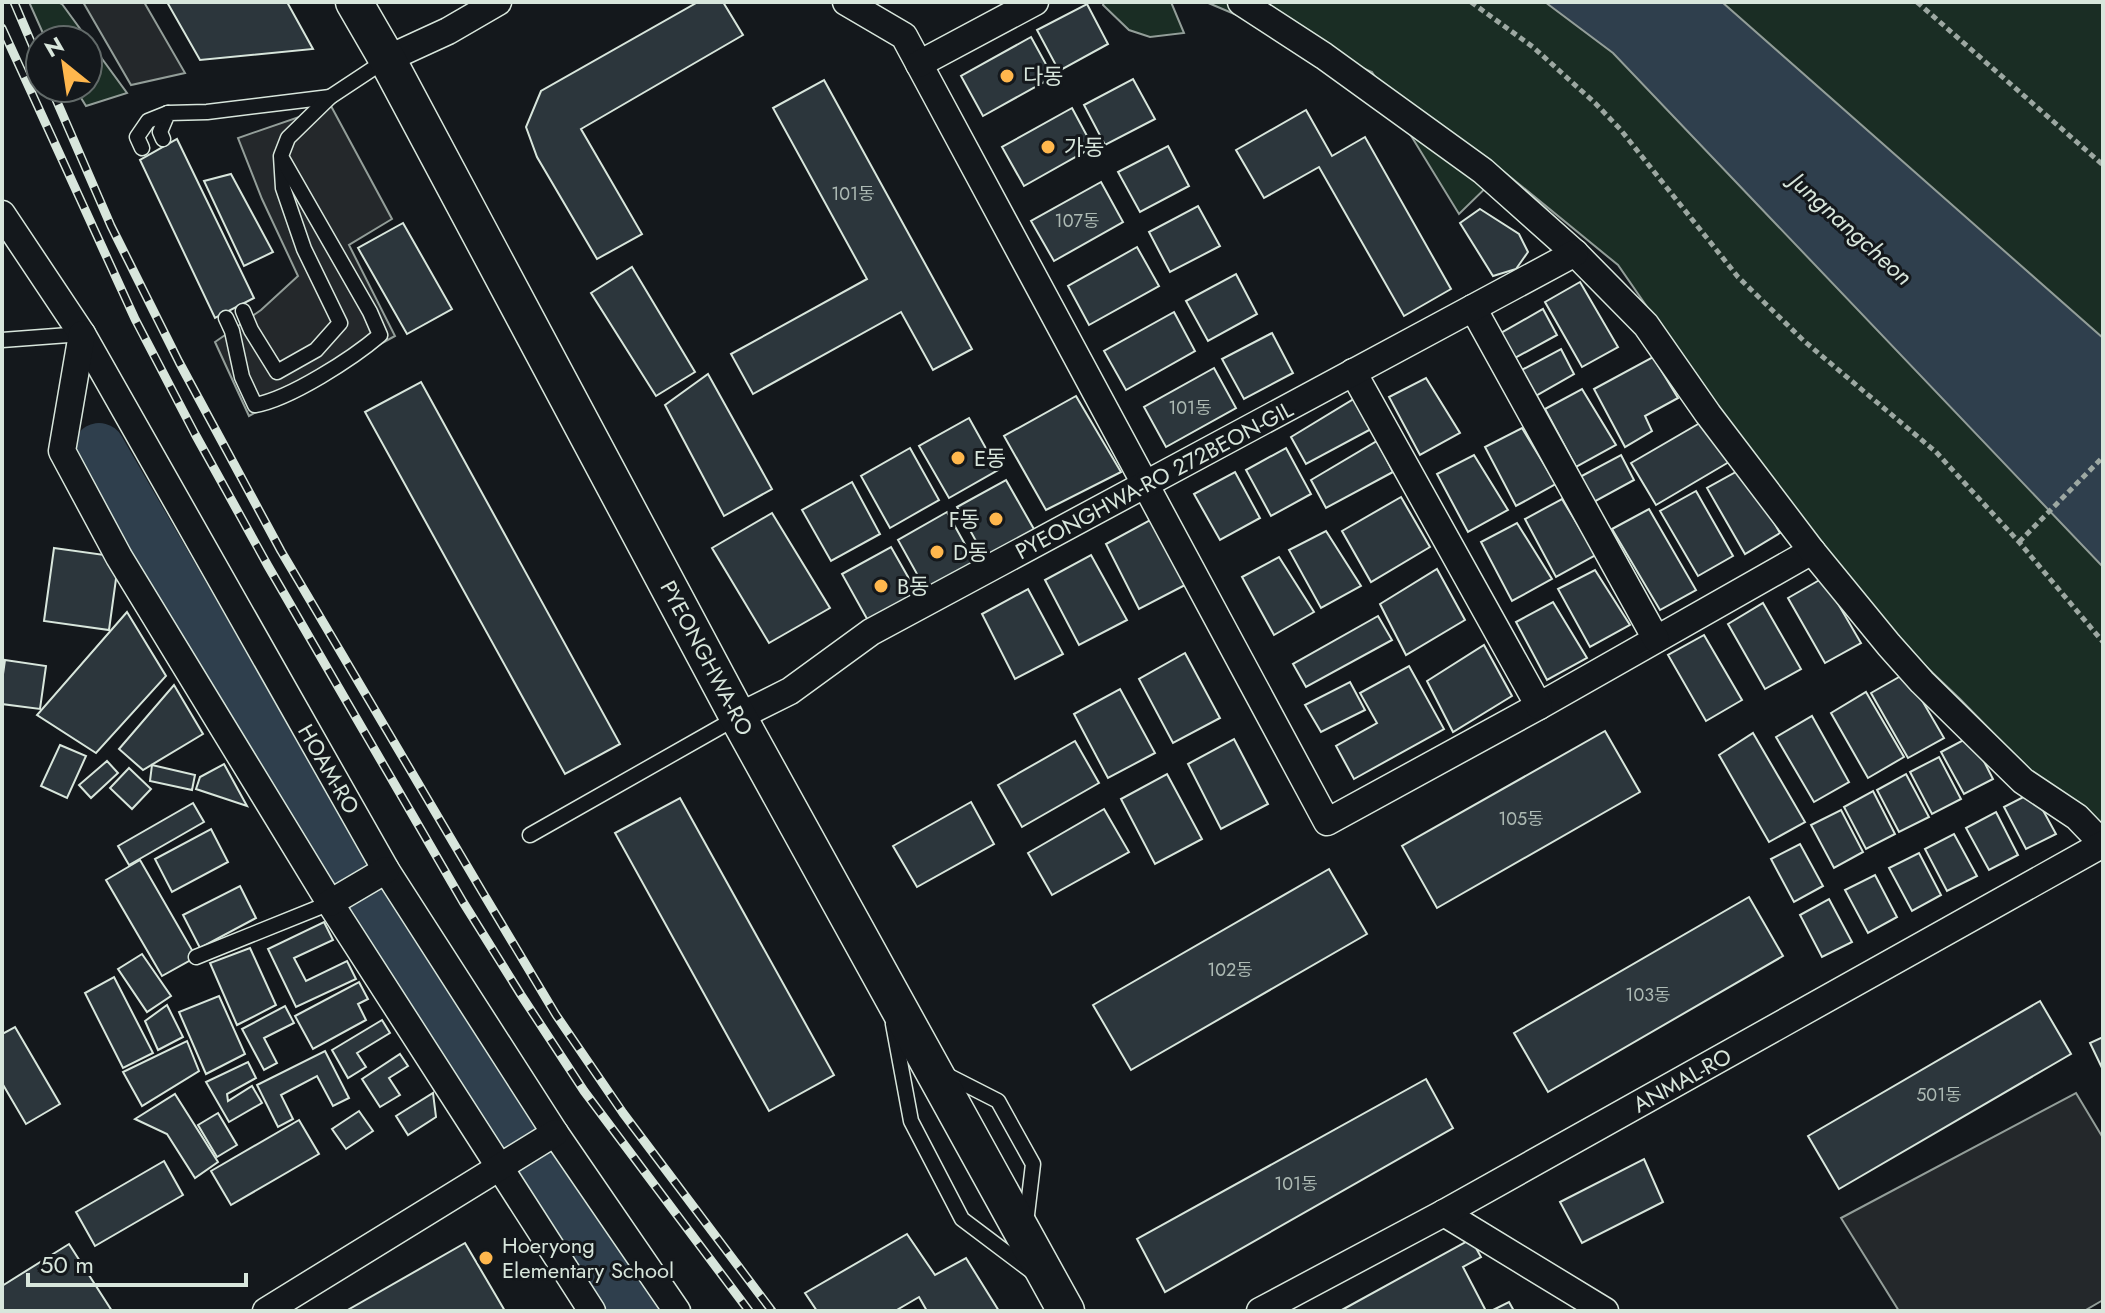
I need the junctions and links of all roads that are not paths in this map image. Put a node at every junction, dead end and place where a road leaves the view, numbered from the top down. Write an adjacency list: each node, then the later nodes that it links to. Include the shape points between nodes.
1 (354, 2): 6 (main road, PYEONGHWA-RO)
2 (498, 2): 6 (street)
3 (846, 2): 7 (street, via 904,36)
4 (1035, 2): 7 (street)
5 (1241, 2): 14 (street, via 1483,171)
6 (387, 59): 8 (lane); 25 (main road, PYEONGHWA-RO)
7 (919, 64): 21 (street)
8 (330, 97): 9 (lane); 12 (lane, via 288,138)
9 (168, 113): 10 (lane, via 160,132); 11 (lane, via 148,121 137,137)
10 (163, 139)
11 (142, 148)
12 (281, 156): 16 (lane, via 283,188 304,249 340,323 316,350 277,372); 17 (lane, via 380,335 321,376 255,405)
13 (2, 214): 18 (street, HOAM-RO)
14 (1575, 253): 15 (street, PYEONGHWA-RO 272BEON-GIL); 22 (street, via 1646,325)
15 (1473, 308): 20 (street, PYEONGHWA-RO 272BEON-GIL); 23 (street)
16 (243, 311)
17 (226, 318)
18 (82, 334): 19 (lane); 28 (street, HOAM-RO); 29 (street, via 62,451 119,557)
19 (2, 340)
20 (1353, 372): 21 (street, PYEONGHWA-RO 272BEON-GIL); 24 (street)
21 (1145, 485): 24 (street, via 1327,822); 25 (street, PYEONGHWA-RO 272BEON-GIL, via 871,632 790,691)
22 (1812, 551): 23 (street); 27 (street, via 1922,682 2023,781 2077,817)
23 (1656, 639): 24 (street)
24 (1539, 706)
25 (738, 717): 26 (lane); 31 (main road, PYEONGHWA-RO)
26 (530, 835)
27 (2103, 844): 34 (street, ANMAL-RO)
28 (386, 870): 29 (street); 32 (street, HOAM-RO)
29 (330, 903): 30 (lane); 33 (street)
30 (196, 957)
31 (886, 984): 35 (main road, PYEONGHWA-RO); 35 (lane, via 911,1121 962,1219)
32 (555, 1133): 33 (street); 38 (street, HOAM-RO)
33 (500, 1167): 36 (street); 37 (street)
34 (1444, 1213): 39 (street, ANMAL-RO); 40 (street)
35 (1059, 1299)
36 (266, 1311)
37 (592, 1311)
38 (677, 1311)
39 (1260, 1311)
40 (1605, 1311)

